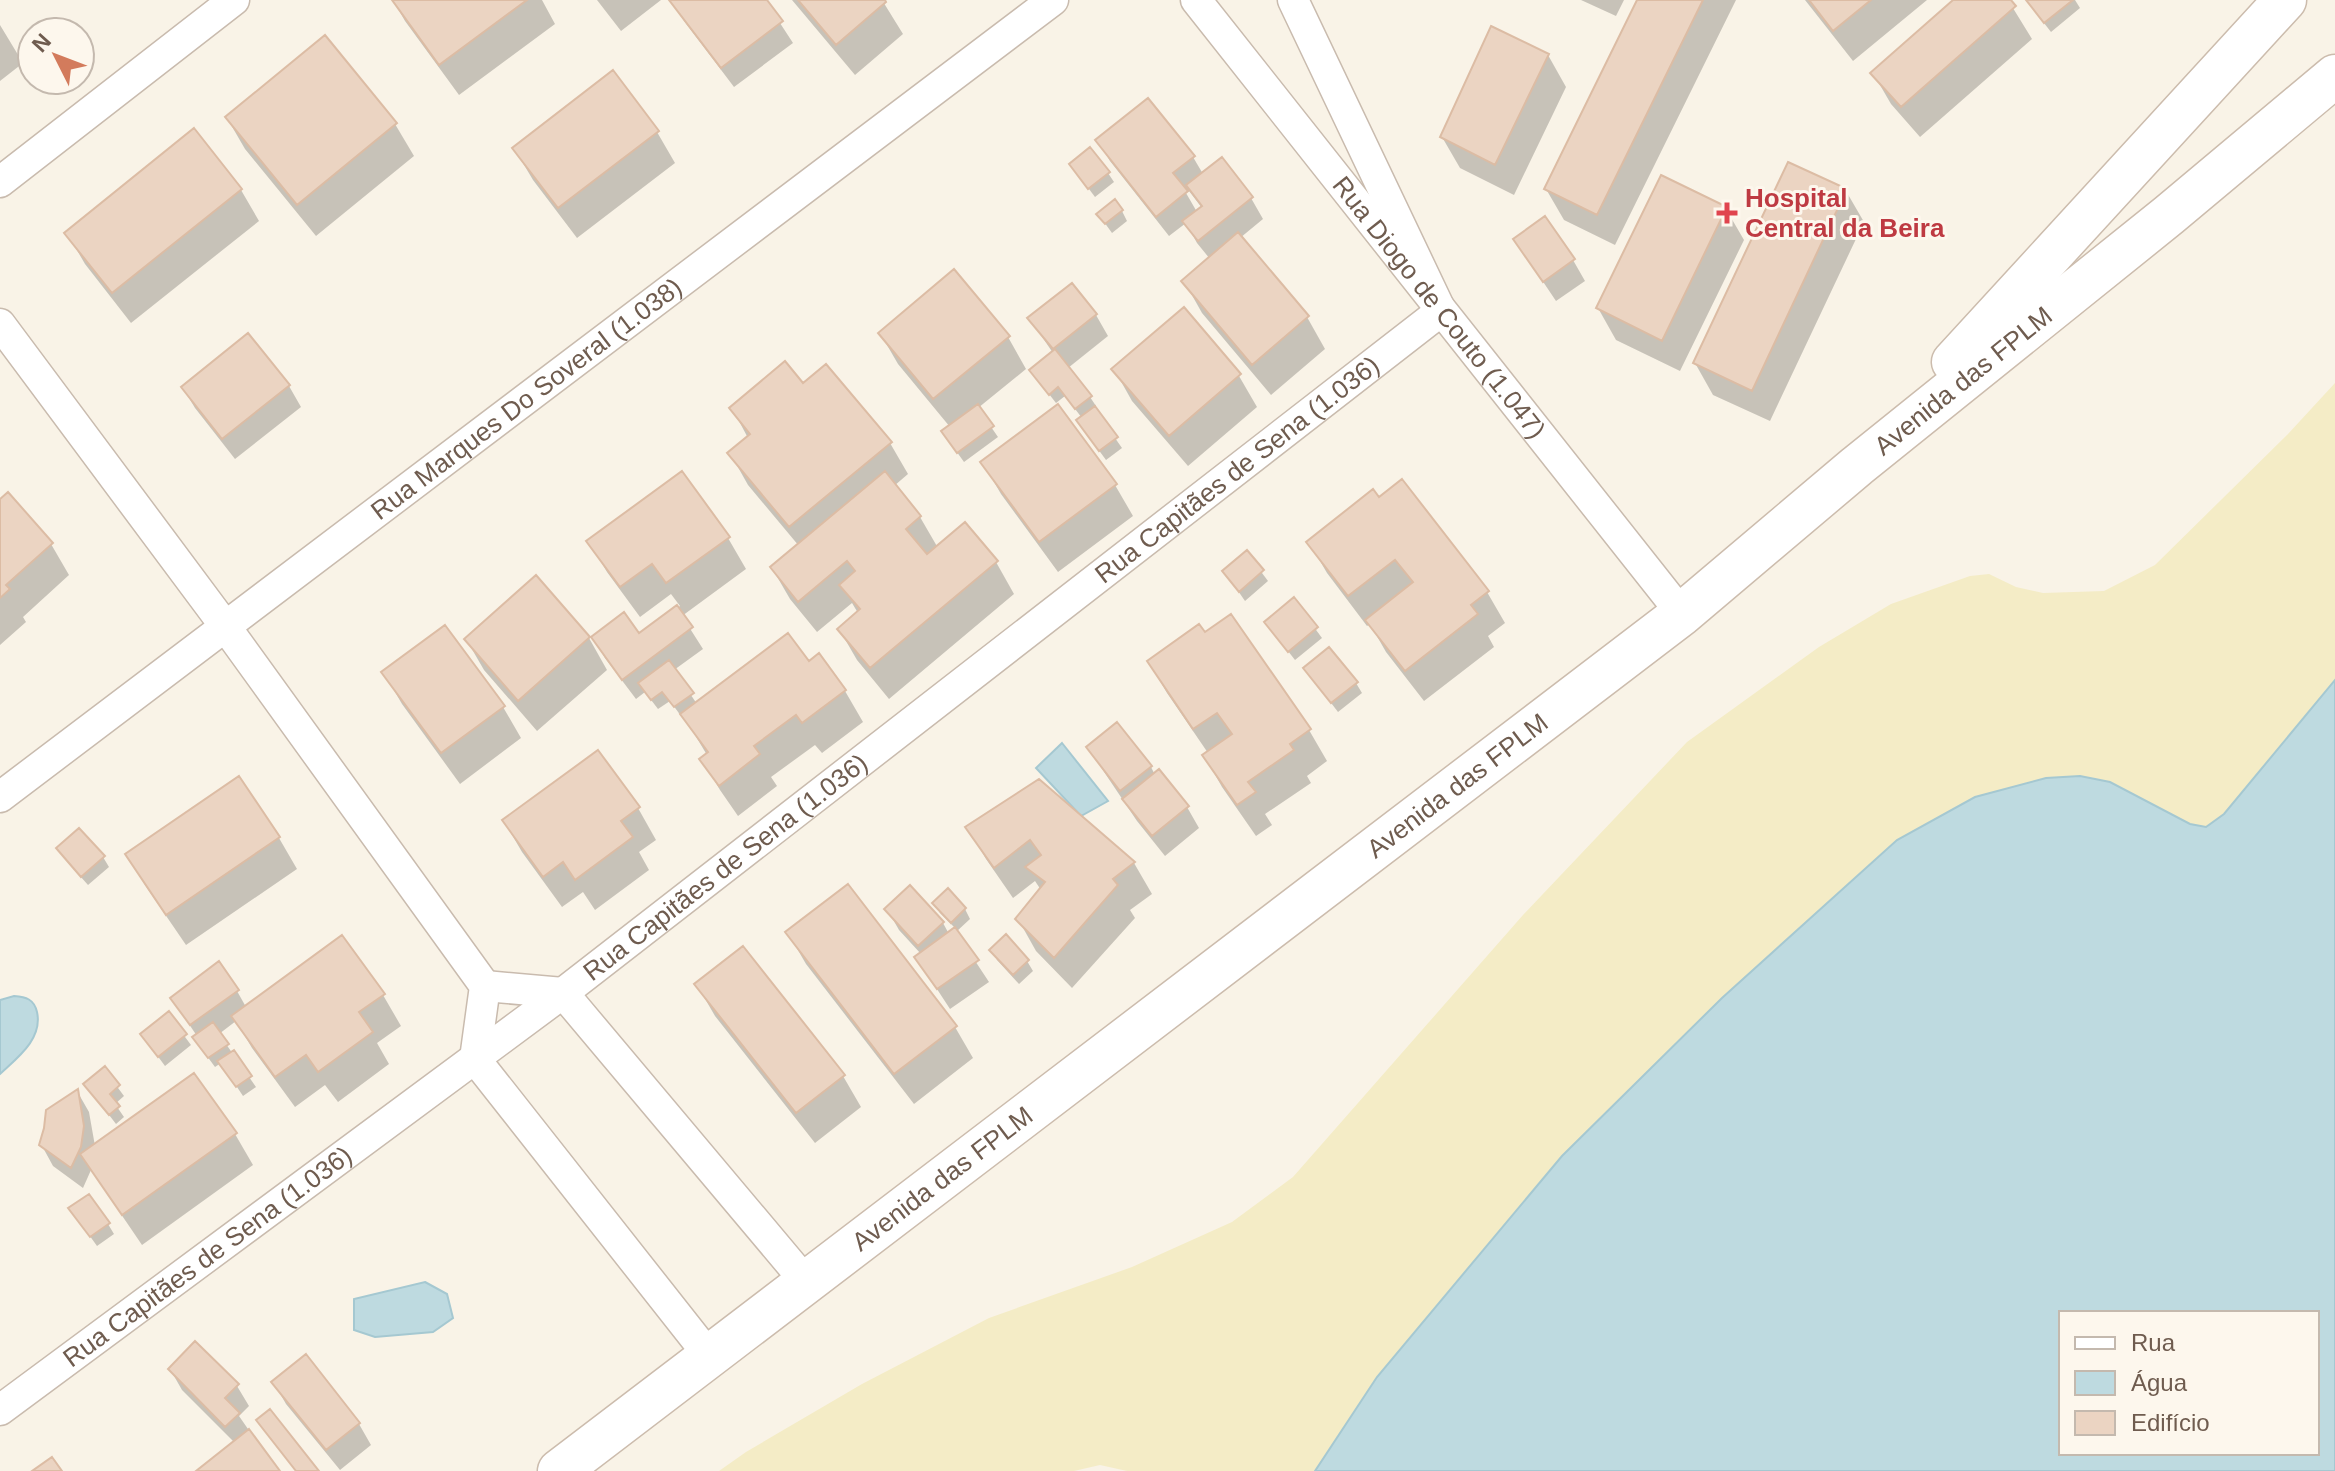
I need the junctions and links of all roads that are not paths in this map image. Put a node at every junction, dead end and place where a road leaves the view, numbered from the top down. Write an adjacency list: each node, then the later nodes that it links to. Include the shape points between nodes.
1 (234, 0): 7 (street)
2 (1053, 0): 12 (street, Rua Marques Do Soveral (1.038))
3 (1196, 0): 8 (street, Rua Diogo de Couto (1.047))
4 (1293, 0): 8 (street)
5 (2285, 0): 10 (street)
6 (2335, 76): 10 (street, Avenida das FPLM)
7 (0, 182)
8 (1441, 311): 11 (street, Rua Diogo de Couto (1.047)); 15 (street, Rua Capitães de Sena (1.036))
9 (0, 324): 12 (street)
10 (1857, 466): 11 (street, Avenida das FPLM)
11 (1682, 614): 17 (street, Avenida das FPLM)
12 (225, 626): 13 (street, Rua Marques Do Soveral (1.038)); 14 (street)
13 (0, 797)
14 (485, 986): 15 (street); 16 (street)
15 (563, 993): 16 (street, Rua Capitães de Sena (1.036)); 17 (street)
16 (475, 1059): 18 (street); 19 (street, Rua Capitães de Sena (1.036))
17 (806, 1282): 18 (street, Avenida das FPLM)
18 (710, 1357): 20 (street, Avenida das FPLM)
19 (0, 1410)
20 (559, 1471)

